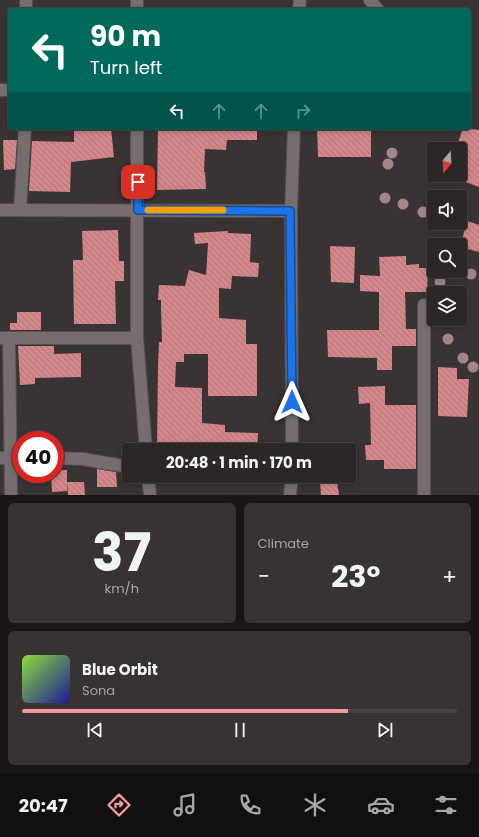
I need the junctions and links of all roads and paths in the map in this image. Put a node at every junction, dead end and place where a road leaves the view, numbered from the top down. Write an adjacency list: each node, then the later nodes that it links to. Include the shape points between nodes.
1 (370, 0): 2 (street)
2 (376, 8)
3 (25, 130): 7 (street)
4 (138, 130): 8 (street)
5 (294, 130): 9 (street)
6 (0, 210): 7 (street)
7 (20, 210): 8 (street)
8 (138, 210): 9 (street); 12 (street)
9 (290, 211): 14 (street)
10 (424, 305): 23 (street)
11 (5, 338): 12 (street); 15 (street)
12 (137, 338): 13 (street)
13 (145, 443)
14 (292, 443)
15 (11, 458): 20 (street)
16 (64, 458): 17 (street, via 83,458)
17 (122, 466)
18 (149, 483): 21 (street)
19 (291, 483): 22 (street)
20 (11, 495)
21 (150, 495)
22 (290, 495)
23 (424, 495)

